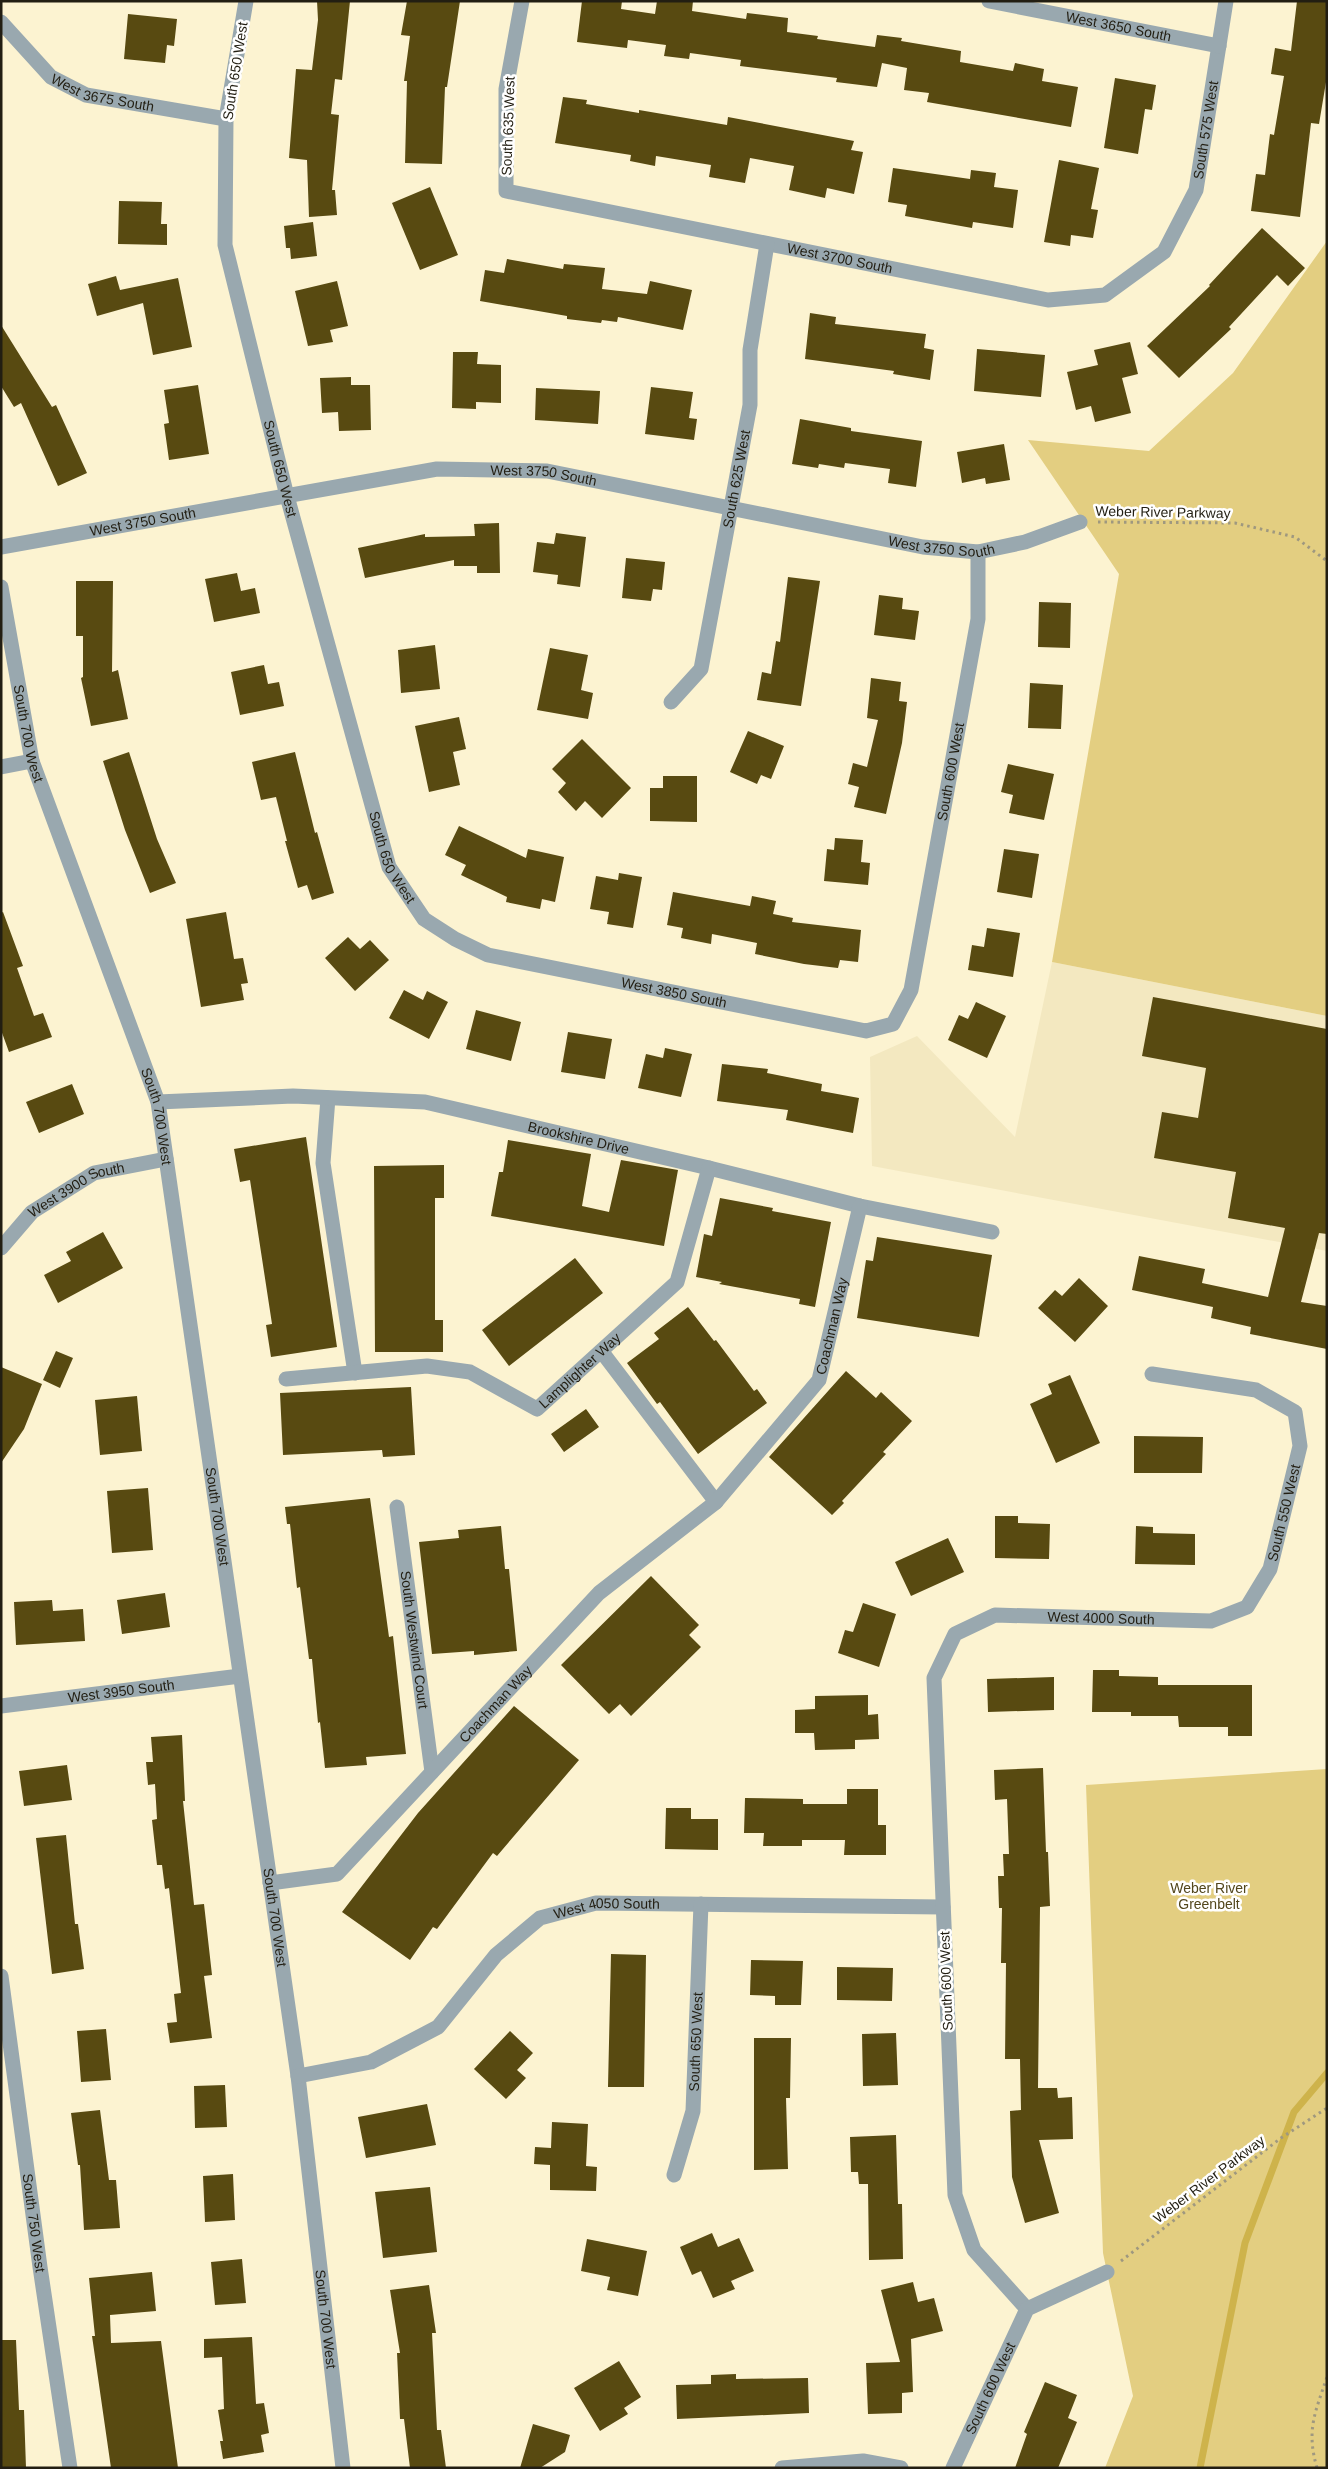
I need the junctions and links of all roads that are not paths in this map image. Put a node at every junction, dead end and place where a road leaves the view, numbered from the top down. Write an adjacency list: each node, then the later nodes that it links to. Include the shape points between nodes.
1 (246, 1): 7 (street, South 650 West)
2 (522, 1): 8 (street, South 635 West, via 506,89)
3 (989, 1): 6 (street, West 3650 South)
4 (1226, 1): 6 (street, South 575 West)
5 (1, 22): 7 (street, West 3675 South, via 51,77 86,95)
6 (1219, 46): 10 (street, South 575 West, via 1196,190)
7 (226, 119): 11 (street, South 650 West, via 225,245)
8 (506, 191): 9 (street, West 3700 South)
9 (767, 244): 10 (street, West 3700 South, via 1048,300 1105,295); 12 (street, South 625 West, via 750,350 750,405)
10 (1164, 252)
11 (287, 496): 12 (street, West 3750 South, via 437,469 547,471); 14 (street, West 3750 South); 20 (street, South 650 West, via 389,867)
12 (731, 508): 15 (street, West 3750 South, via 923,547); 17 (street, South 625 West, via 701,668)
13 (1080, 522): 15 (street, West 3750 South, via 1026,542)
14 (1, 547)
15 (978, 552): 21 (street, South 600 West, via 978,619)
16 (1, 586): 18 (street, South 700 West)
17 (671, 702)
18 (32, 761): 19 (street); 23 (street, South 700 West)
19 (1, 767)
20 (424, 919): 21 (street, West 3850 South, via 488,956 866,1031 893,1024)
21 (910, 990)
22 (328, 1098): 23 (street, Brookshire Drive, via 293,1096); 25 (street, Brookshire Drive, via 425,1102); 30 (street, via 323,1163)
23 (158, 1102): 24 (street, South 700 West)
24 (166, 1159): 28 (street, West 3900 South, via 94,1173 32,1212); 37 (street, South 700 West)
25 (709, 1168): 26 (street, Brookshire Drive); 29 (street, Lamplighter Way, via 677,1282)
26 (860, 1206): 27 (street, Brookshire Drive); 33 (street, Coachman Way, via 818,1380)
27 (992, 1232)
28 (1, 1248)
29 (602, 1352): 30 (street, Lamplighter Way, via 537,1409 470,1372 427,1366); 33 (street)
30 (355, 1373): 32 (street, Lamplighter Way)
31 (1152, 1374): 35 (street, South 550 West, via 1256,1390 1295,1412 1300,1446 1270,1569)
32 (286, 1379)
33 (716, 1502): 39 (street, Coachman Way, via 599,1593)
34 (397, 1507): 39 (street, South Westwind Court)
35 (1247, 1607): 36 (street, West 4000 South, via 1211,1621 995,1615)
36 (955, 1634): 42 (street, South 600 West, via 934,1678)
37 (240, 1676): 38 (street, West 3950 South); 40 (street, South 700 West)
38 (1, 1706)
39 (432, 1772): 40 (street, Coachman Way, via 337,1874)
40 (270, 1883): 44 (street, South 700 West)
41 (701, 1904): 42 (street, West 4050 South); 44 (street, West 4050 South, via 596,1903 540,1918 496,1955 438,2027 371,2062); 45 (street, South 650 West, via 694,2111)
42 (943, 1907): 47 (street, South 600 West, via 955,2195 974,2250)
43 (1, 1976): 48 (street, South 750 West)
44 (298, 2076): 49 (street, South 700 West)
45 (674, 2175)
46 (1107, 2272): 47 (street)
47 (1027, 2309): 52 (street, South 600 West)
48 (70, 2468)
49 (343, 2468)
50 (782, 2468): 51 (street, via 863,2461)
51 (901, 2468)
52 (953, 2468)

